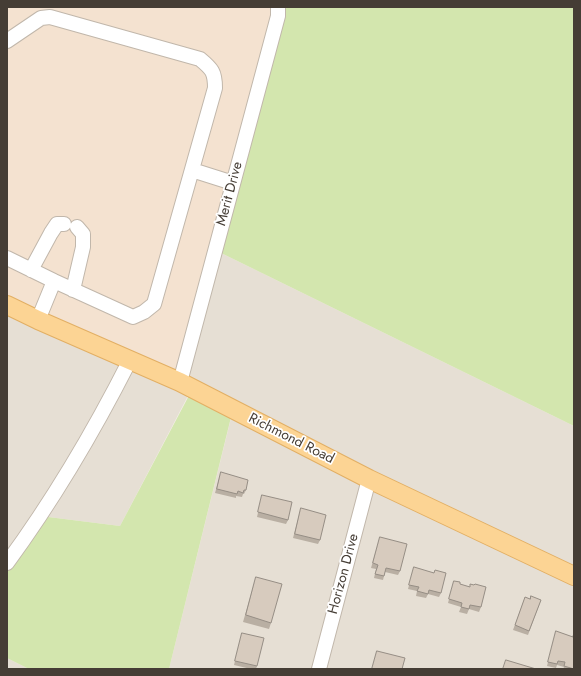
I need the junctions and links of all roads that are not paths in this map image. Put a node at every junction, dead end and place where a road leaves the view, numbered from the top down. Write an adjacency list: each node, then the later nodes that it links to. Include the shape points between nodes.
1 (278, 7): 4 (street, Merit Drive, via 278,16)
2 (7, 41): 3 (street, via 40,18 50,17 200,59 215,75 215,88)
3 (192, 170): 4 (street); 8 (street, via 154,304 133,317)
4 (233, 183): 12 (street, Merit Drive)
5 (7, 258): 6 (street)
6 (31, 270): 7 (street); 8 (street, via 57,224 70,225 84,234)
7 (54, 281): 8 (street); 10 (street)
8 (72, 290)
9 (7, 305): 10 (main road, Richmond Road)
10 (38, 320): 11 (main road, Richmond Road)
11 (130, 360): 12 (main road, Richmond Road); 14 (street, via 99,421 32,529)
12 (180, 382): 13 (main road, Richmond Road)
13 (369, 479): 15 (main road, Richmond Road); 16 (street, Horizon Drive)
14 (7, 563)
15 (574, 576)
16 (319, 669)

